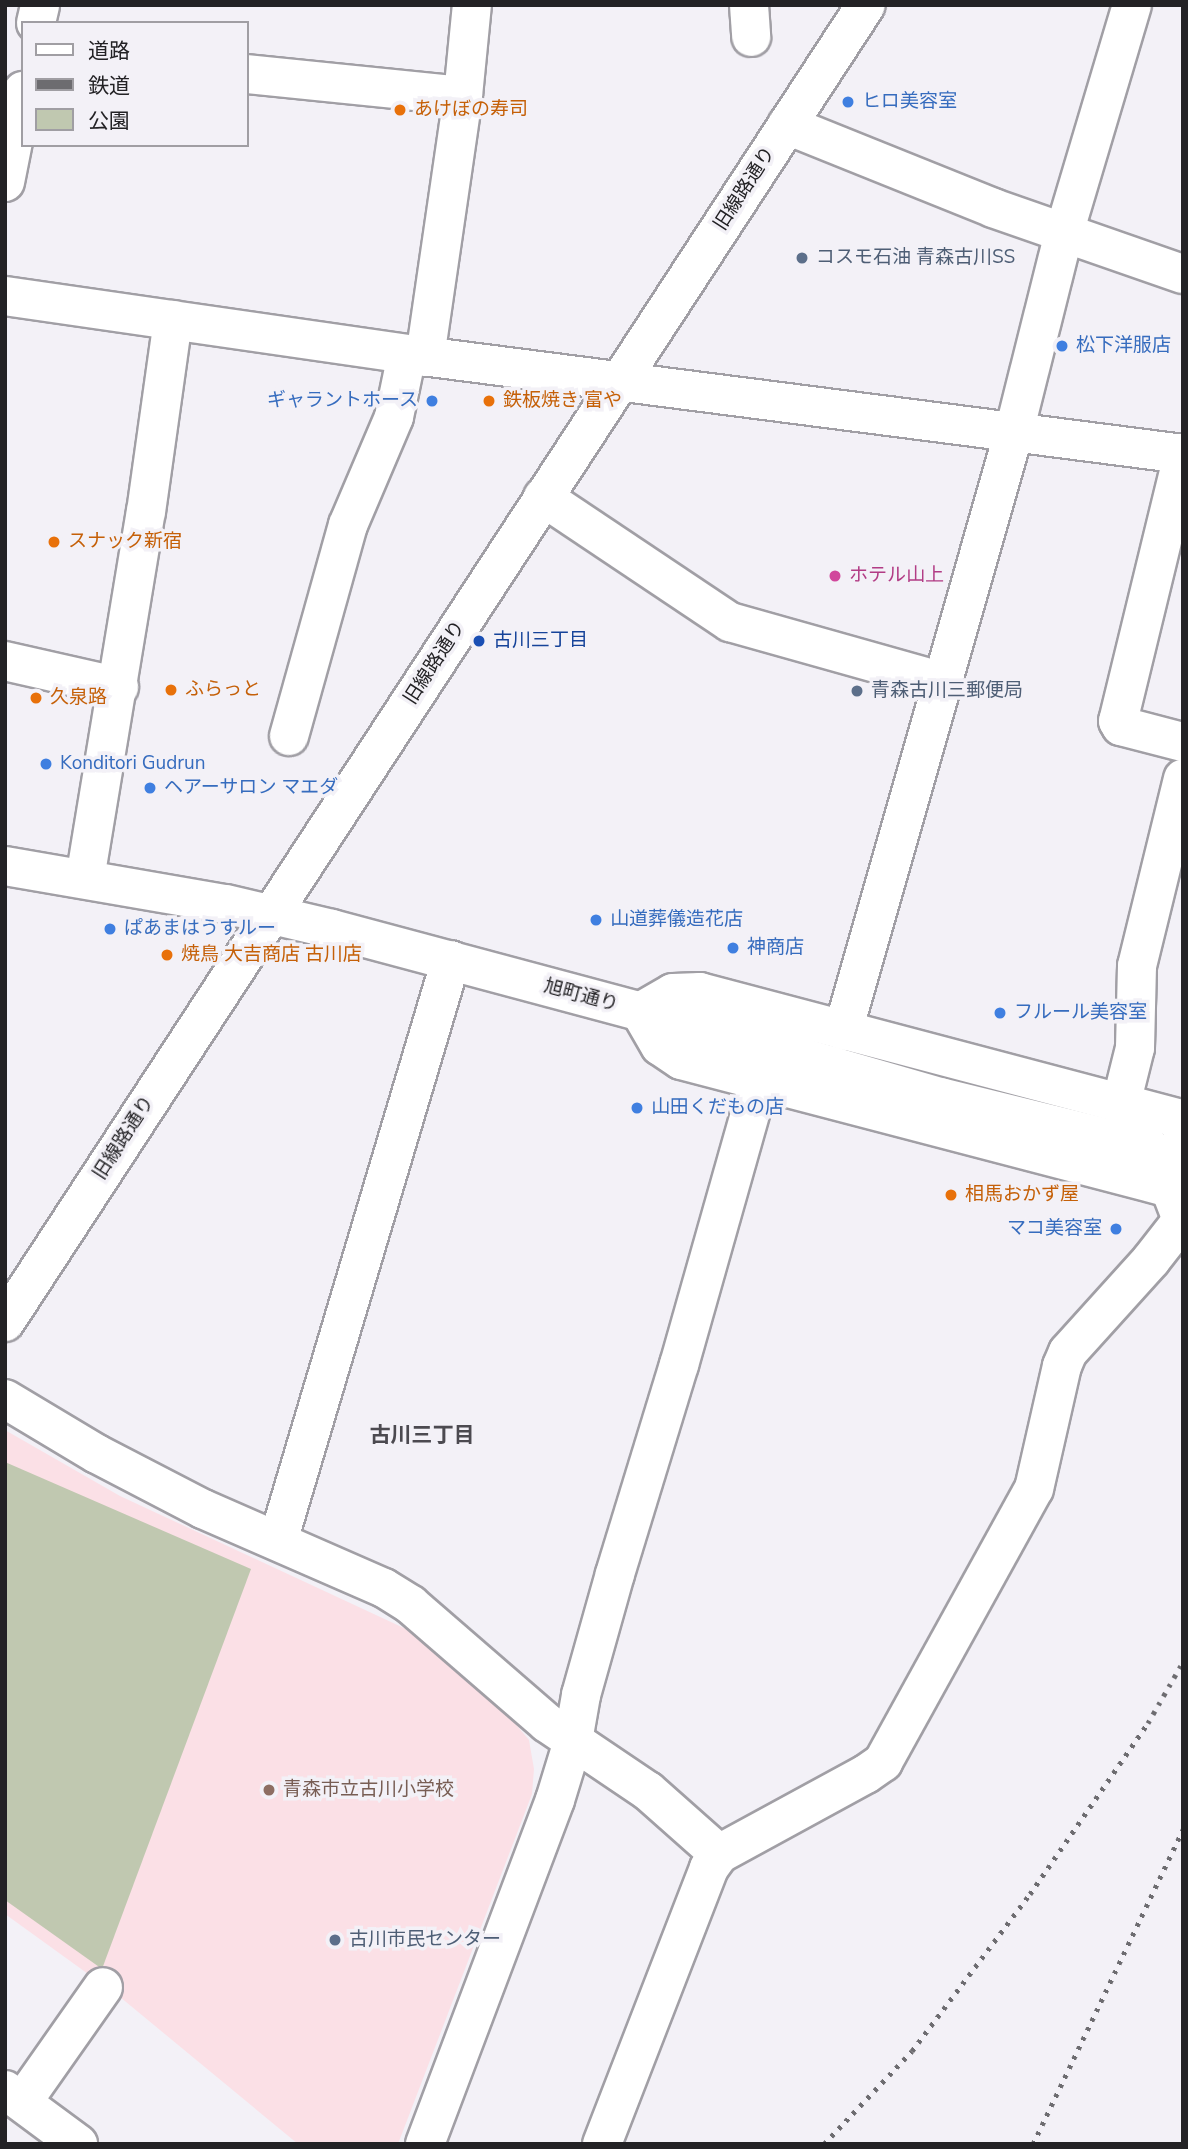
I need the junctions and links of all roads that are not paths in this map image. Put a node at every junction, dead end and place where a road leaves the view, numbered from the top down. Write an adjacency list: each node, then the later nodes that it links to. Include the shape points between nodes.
1 (472, 5): 5 (street)
2 (866, 5): 7 (street, 旧線路通り)
3 (1132, 5): 9 (street)
4 (248, 74): 5 (street)
5 (463, 96): 13 (street)
6 (21, 101): 8 (street)
7 (787, 125): 9 (street); 14 (street, 旧線路通り)
8 (5, 182)
9 (1064, 233): 10 (street); 15 (street)
10 (1183, 274)
11 (5, 296): 12 (street)
12 (173, 320): 13 (street); 20 (street)
13 (416, 355): 14 (street); 21 (street, via 348,525)
14 (619, 382): 15 (street); 17 (street, 旧線路通り)
15 (1014, 432): 16 (street); 19 (street)
16 (1183, 455): 22 (street, via 1118,720 1121,726)
17 (543, 497): 19 (street, via 730,622); 26 (street, 旧線路通り)
18 (5, 662): 20 (street)
19 (944, 682): 29 (street)
20 (119, 687): 25 (street)
21 (289, 736)
22 (1183, 742)
23 (1183, 779): 31 (street, via 1137,966 1135,1048)
24 (5, 866): 25 (street, 旭町通り)
25 (85, 879): 26 (street, 旭町通り)
26 (270, 914): 27 (street, 旭町通り); 35 (street, 旧線路通り)
27 (451, 960): 28 (street, 旭町通り); 37 (street)
28 (640, 1012): 29 (street, via 673,993 700,992); 30 (street, via 660,1046 681,1060); 33 (street, 旭町通り, via 940,1097)
29 (843, 1031): 31 (street)
30 (759, 1083): 34 (street); 38 (street, via 680,1365 615,1574)
31 (1121, 1104): 32 (street)
32 (1183, 1120)
33 (1167, 1143): 34 (street)
34 (1178, 1208): 39 (street, via 1151,1260 1068,1352 1034,1489 883,1762)
35 (5, 1322)
36 (5, 1399): 37 (street, via 97,1454 203,1509)
37 (278, 1541): 38 (street, via 384,1588 411,1605)
38 (573, 1741): 39 (street, via 648,1791); 43 (street)
39 (719, 1854): 44 (street, via 709,1868)
40 (103, 1986): 41 (street)
41 (14, 2095): 42 (street)
42 (78, 2144)
43 (425, 2144)
44 (602, 2144)

